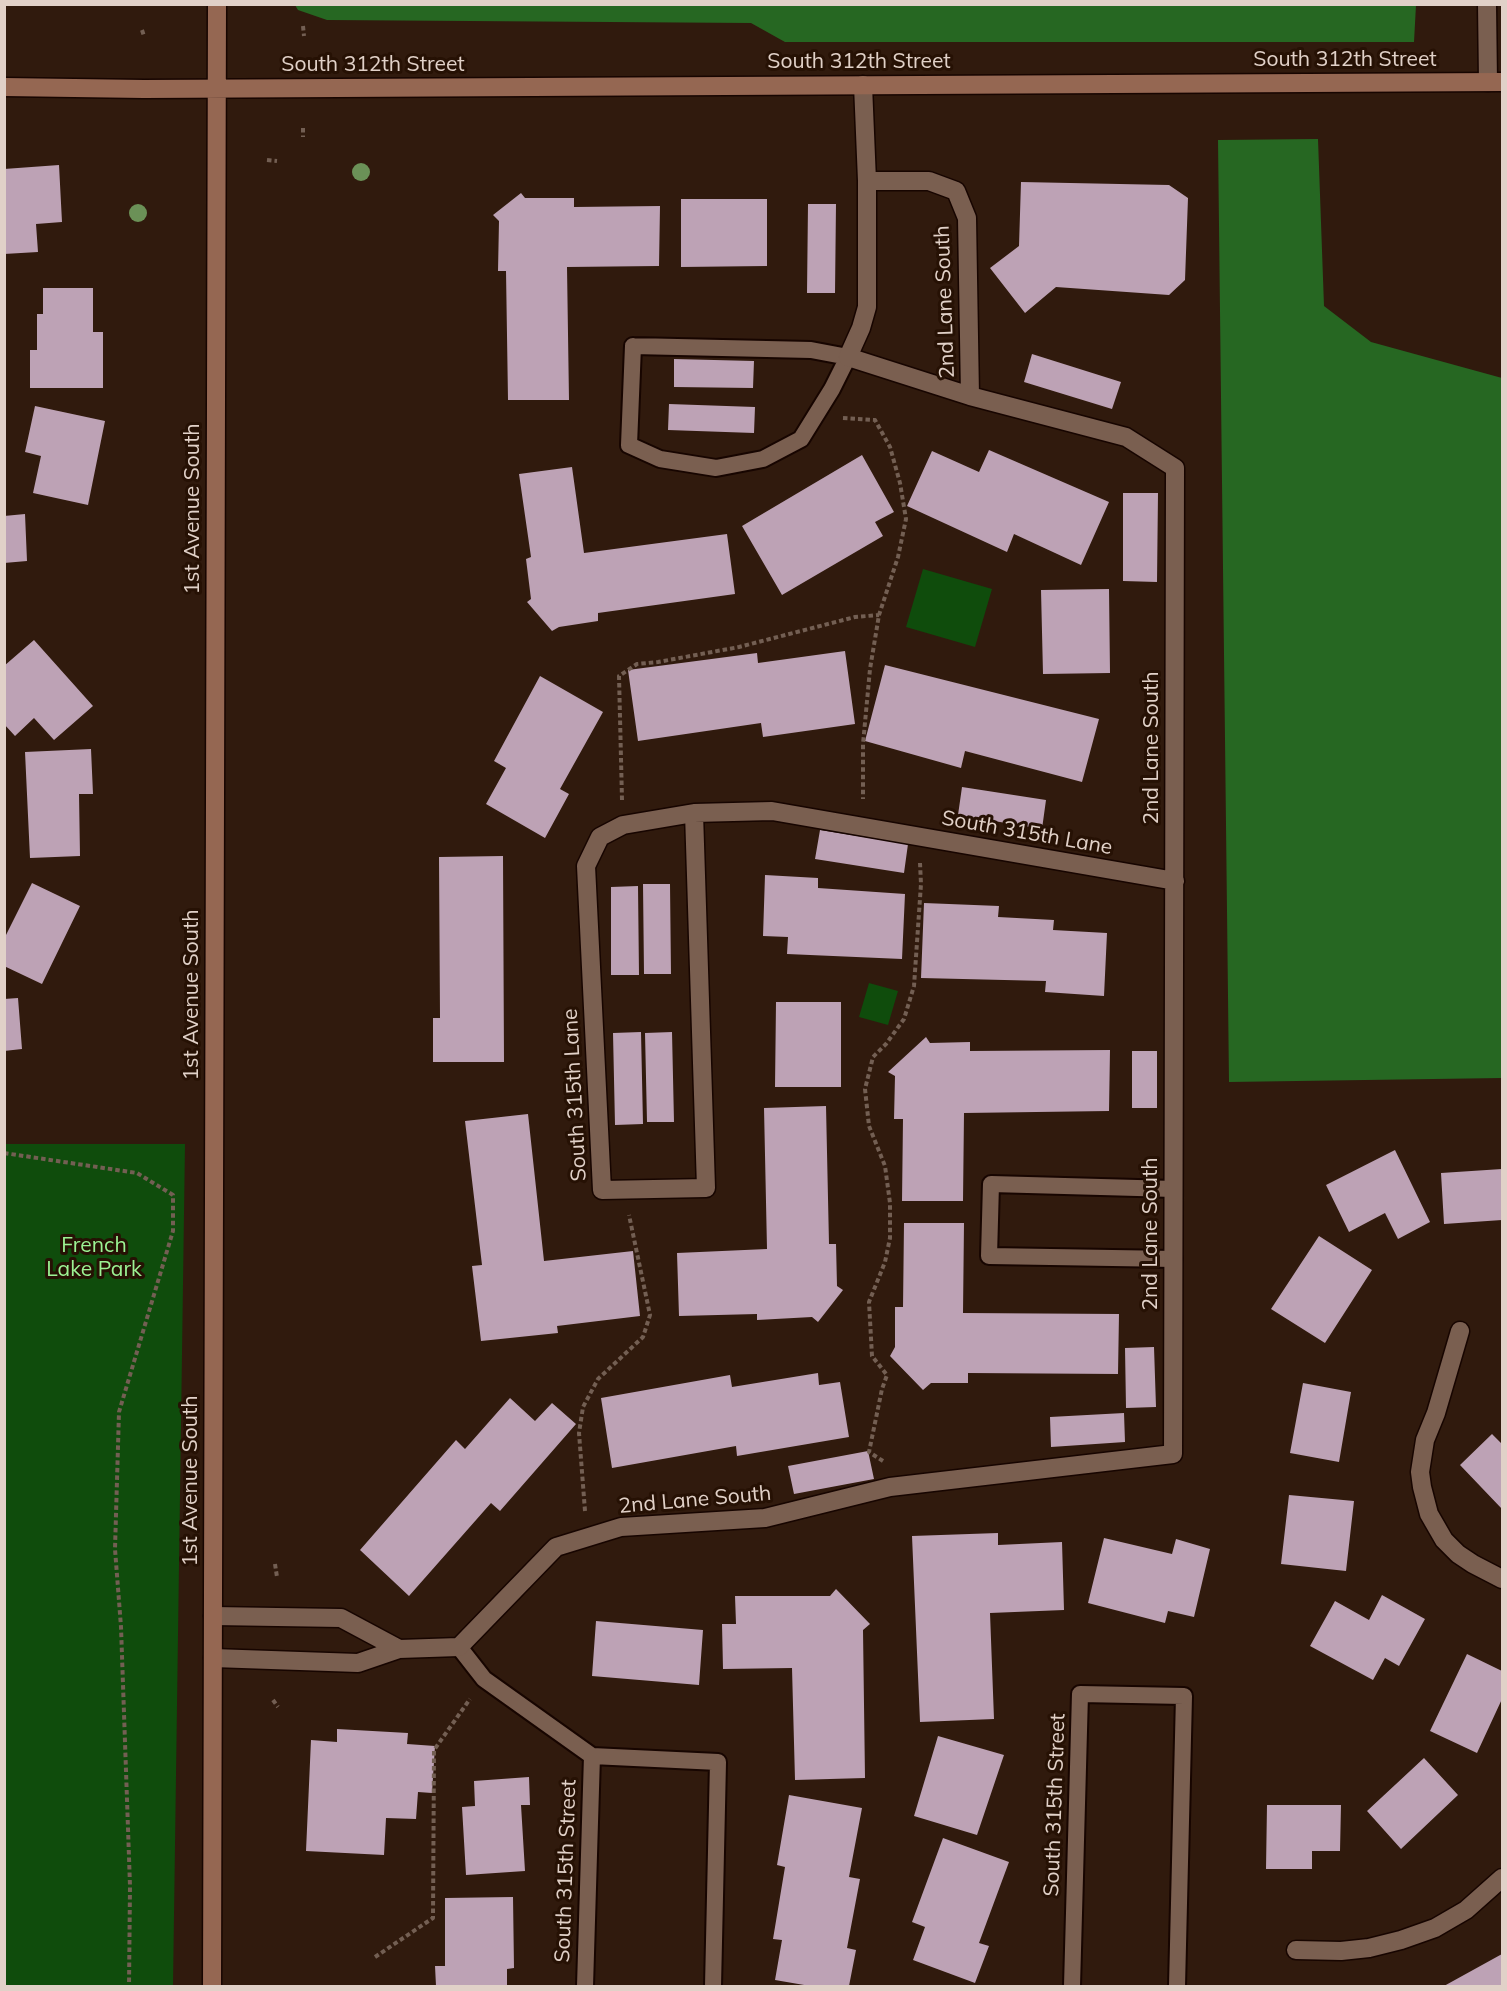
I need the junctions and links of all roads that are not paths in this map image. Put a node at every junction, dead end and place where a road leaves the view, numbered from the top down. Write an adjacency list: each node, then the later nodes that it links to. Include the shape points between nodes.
1 (217, 4): 6 (main road, 1st Avenue South)
2 (1487, 4): 3 (street)
3 (1495, 82): 4 (main road, South 312th Street)
4 (863, 85): 6 (main road, South 312th Street); 7 (street)
5 (4, 87): 6 (main road, South 312th Street)
6 (216, 88): 16 (main road, 1st Avenue South)
7 (867, 181): 8 (street, via 867,307); 9 (street, 2nd Lane South, via 929,181 956,191 966,218)
8 (848, 357): 8 (lane, via 801,440 764,459 716,468 660,459 629,445 633,346 811,350); 9 (street, 2nd Lane South)
9 (970, 396): 11 (street, 2nd Lane South, via 1126,437 1175,468)
10 (694, 813): 10 (street, South 315th Lane, via 706,1188 602,1190 586,866 600,837 623,825); 11 (street, South 315th Lane, via 772,811)
11 (1174, 881): 12 (street, 2nd Lane South)
12 (1174, 1189): 13 (street, 2nd Lane South); 13 (lane, via 991,1184 989,1256)
13 (1174, 1258): 17 (street, 2nd Lane South, via 1173,1454 890,1487 765,1518 621,1527 556,1547)
14 (1460, 1331): 15 (street, via 1425,1440 1422,1487 1429,1514 1444,1540 1473,1564)
15 (1503, 1579)
16 (213, 1616): 18 (street, via 341,1618); 19 (main road, 1st Avenue South)
17 (459, 1647): 18 (street); 20 (lane, South 315th Street, via 484,1679)
18 (399, 1649): 19 (street, via 358,1663)
19 (213, 1658): 23 (main road, 1st Avenue South)
20 (592, 1756): 24 (lane, South 315th Street); 25 (lane, South 315th Street, via 718,1762)
21 (1503, 1878): 22 (street, via 1466,1910 1435,1928 1370,1948)
22 (1296, 1950)
23 (212, 1986)
24 (585, 1986)
25 (713, 1986)
26 (1072, 1986): 27 (lane, South 315th Street, via 1080,1694 1184,1696)
27 (1177, 1986)

